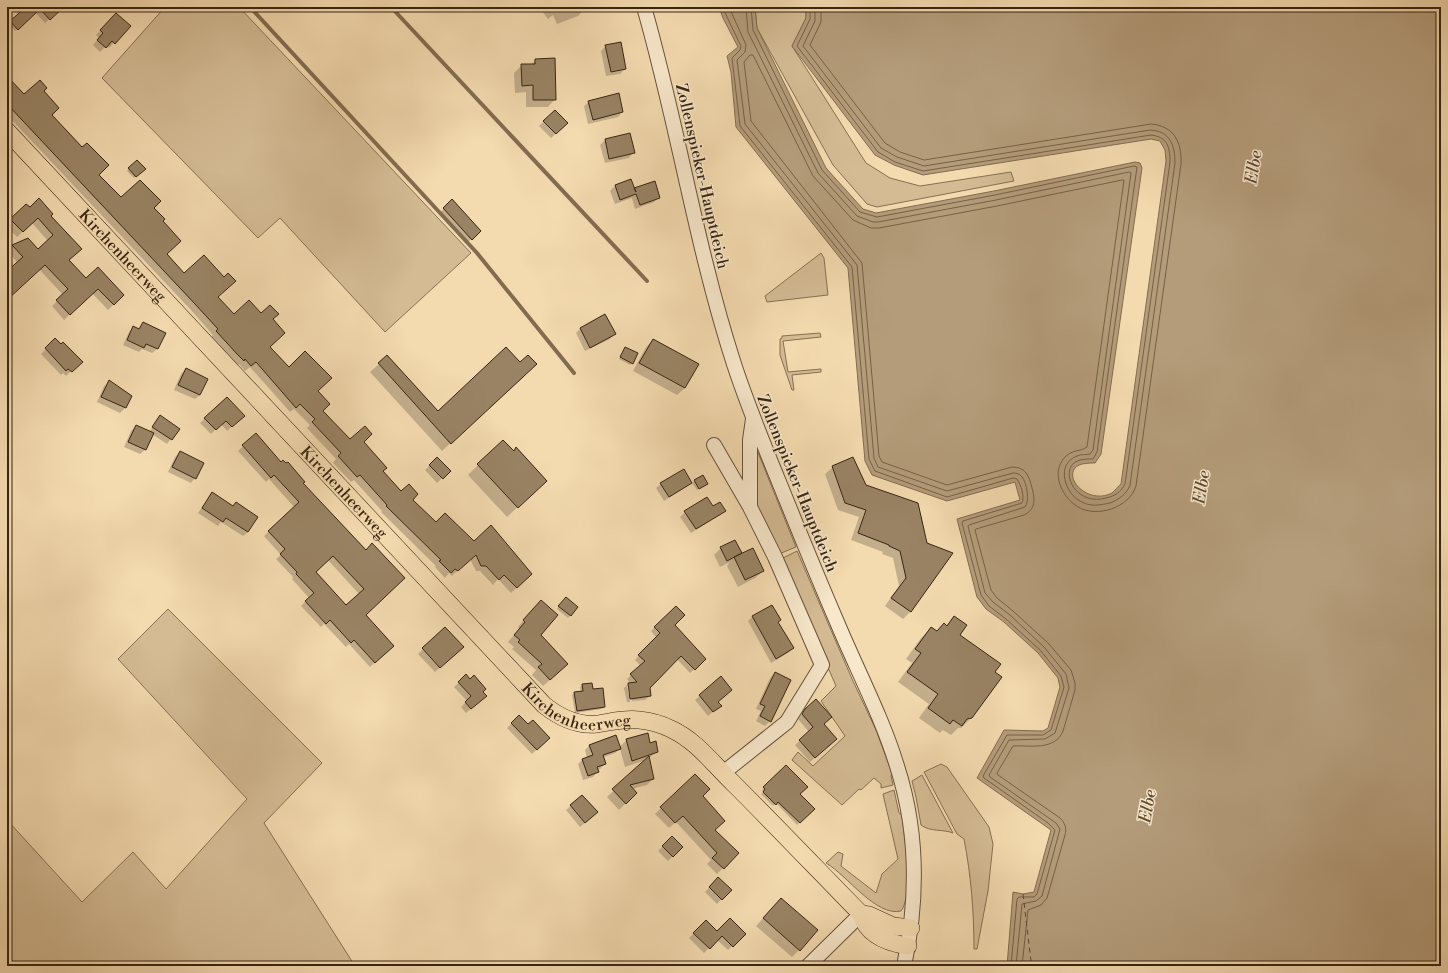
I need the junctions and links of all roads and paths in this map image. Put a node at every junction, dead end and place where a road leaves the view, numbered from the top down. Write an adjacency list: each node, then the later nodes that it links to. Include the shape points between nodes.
1 (644, 7): 3 (street, Zollenspieker-Hauptdeich, via 711,288)
2 (7, 131): 6 (main road, Kirchenheerweg, via 544,705 561,717 582,723 638,719 659,724 691,741)
3 (753, 417): 5 (street, via 750,440); 8 (street, Zollenspieker-Hauptdeich, via 897,765 907,803 913,848 914,891)
4 (714, 445): 5 (street)
5 (750, 507): 6 (street, via 775,557 822,665 787,722)
6 (723, 774): 7 (main road, Kirchenheerweg)
7 (861, 914): 8 (main road, Kirchenheerweg, via 893,926); 9 (main road, Kirchenheerweg, via 863,922 875,935 892,943); 10 (street)
8 (911, 928): 9 (street, Zollenspieker-Hauptdeich)
9 (908, 946): 11 (street, Zollenspieker-Hauptdeich)
10 (808, 966)
11 (904, 966)

